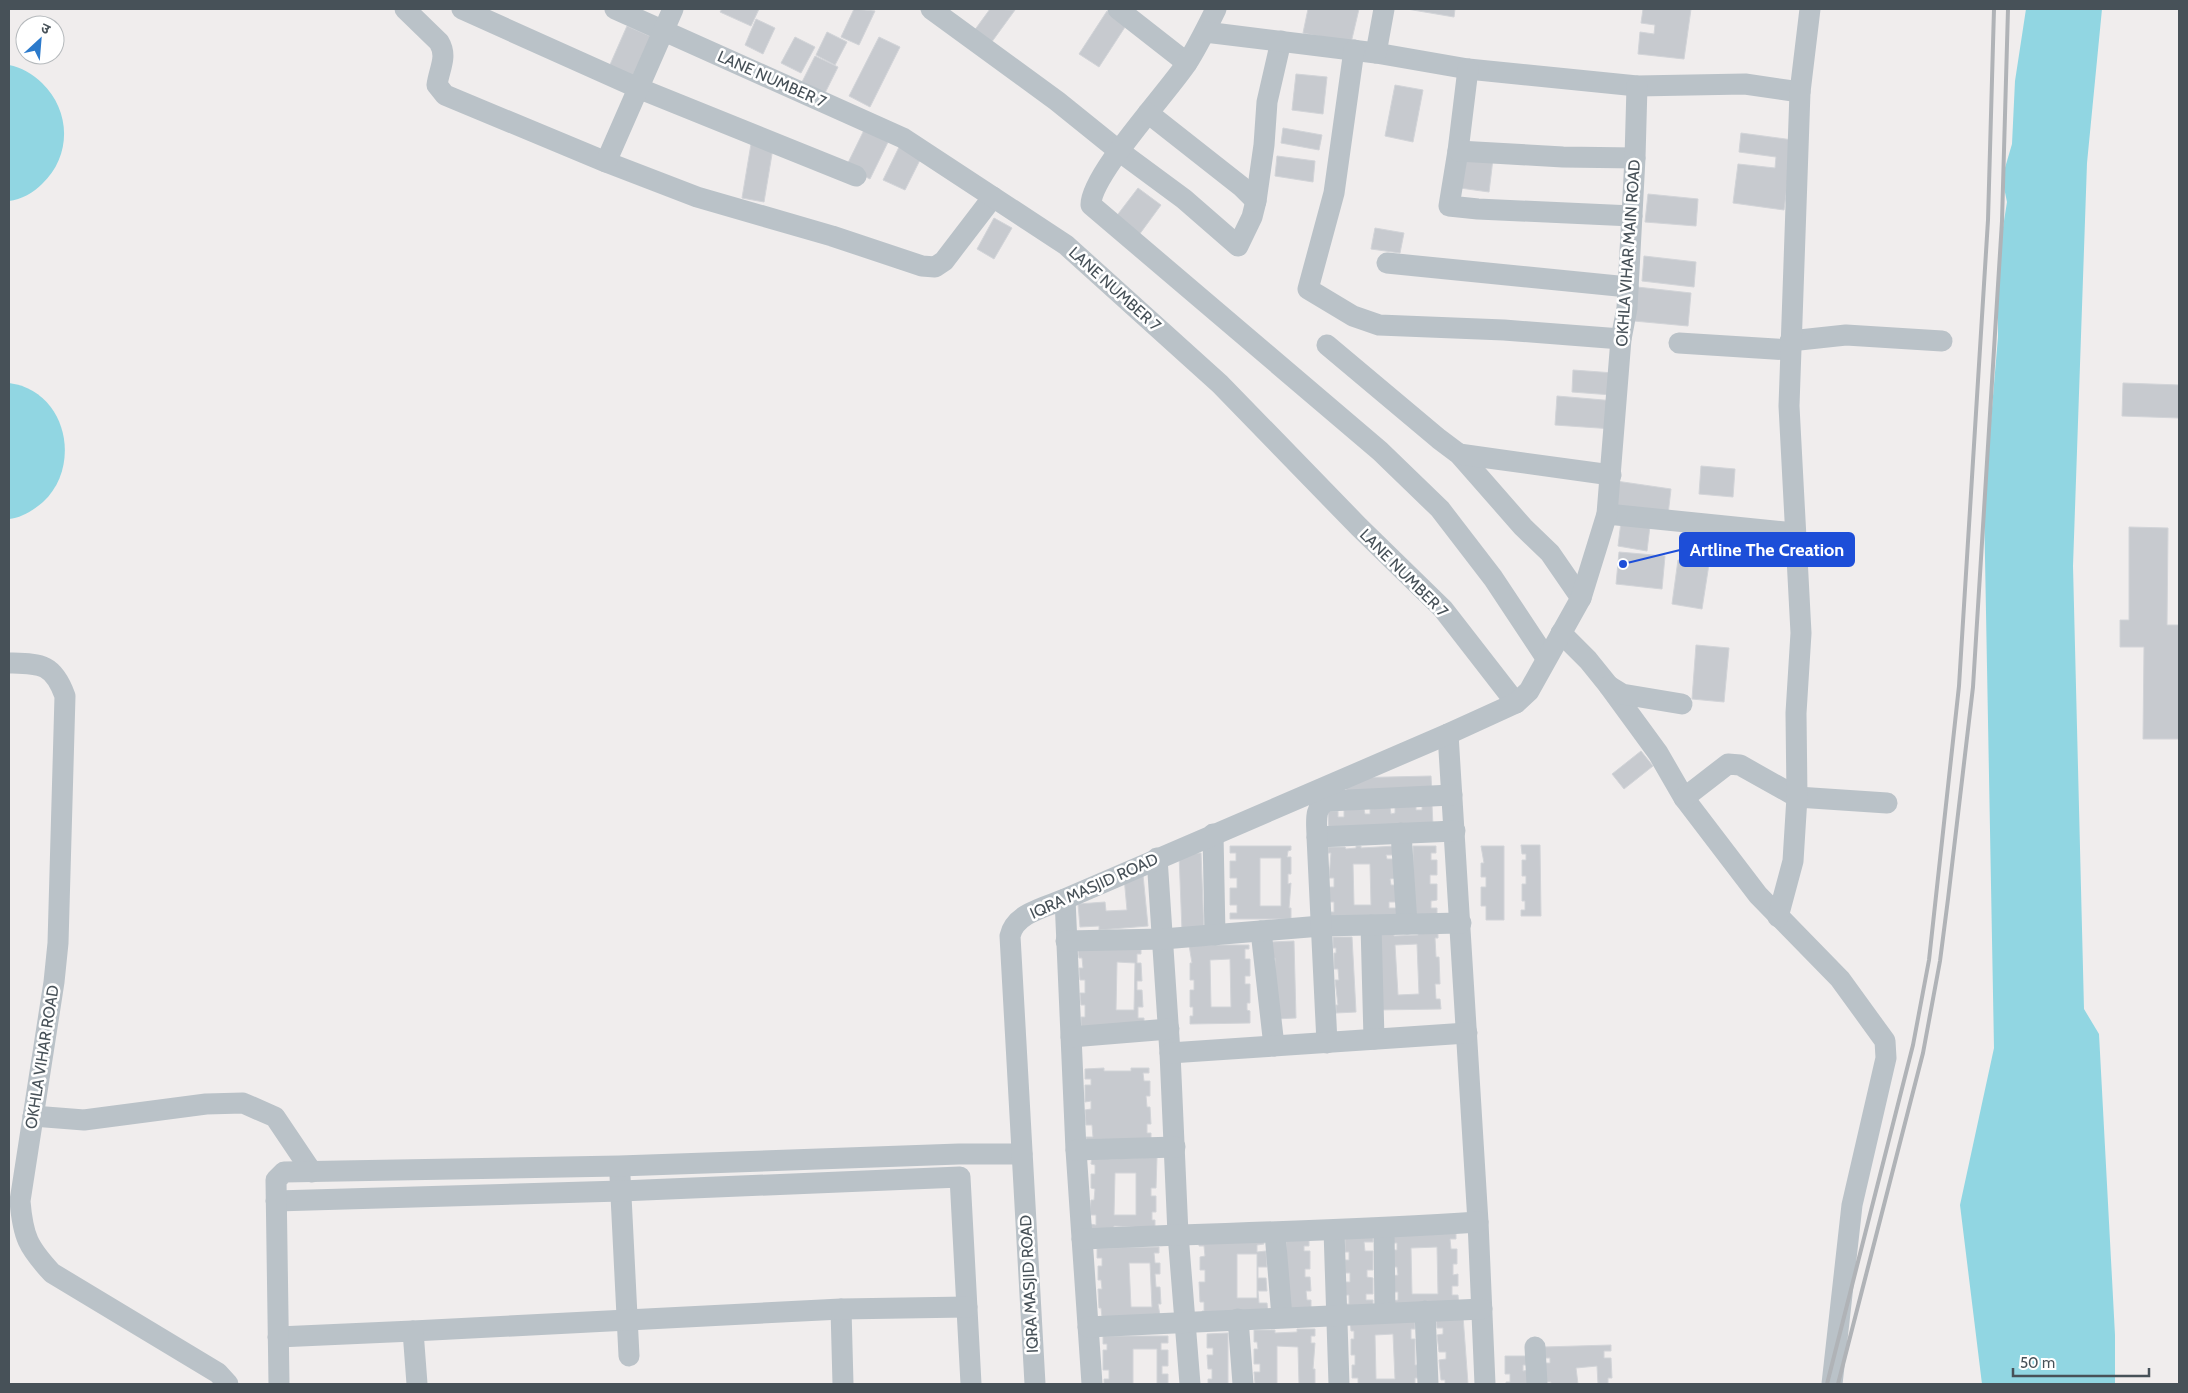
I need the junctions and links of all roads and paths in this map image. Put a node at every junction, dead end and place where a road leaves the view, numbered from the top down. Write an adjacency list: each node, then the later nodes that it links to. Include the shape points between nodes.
1 (405, 9): 24 (street, via 443,48 437,84 446,95)
2 (462, 9): 18 (street)
3 (615, 9): 10 (street, LANE NUMBER 7)
4 (673, 9): 10 (street)
5 (931, 9): 21 (street, via 1057,101)
6 (1118, 9): 15 (street)
7 (1216, 9): 11 (street)
8 (1384, 9): 14 (street)
9 (1810, 9): 19 (street)
10 (663, 30): 18 (street); 26 (street, LANE NUMBER 7, via 887,130)
11 (1205, 32): 12 (street); 15 (street)
12 (1281, 41): 13 (street); 27 (street, via 1267,102)
13 (1354, 50): 14 (street); 31 (street, via 1334,193 1308,289 1352,316 1379,325 1504,330)
14 (1376, 53): 16 (street)
15 (1187, 63): 20 (street)
16 (1468, 69): 17 (street); 22 (street)
17 (1637, 86): 19 (street, via 1745,84); 23 (street, OKHLA VIHAR MAIN ROAD)
18 (638, 88): 24 (street); 25 (street)
19 (1800, 92): 35 (street)
20 (1148, 114): 21 (street); 27 (street)
21 (1119, 151): 27 (street, via 1184,199 1238,246); 42 (street, via 1091,197 1091,205 1380,450 1440,509 1493,578)
22 (1458, 151): 23 (street); 28 (street, via 1449,206)
23 (1635, 158): 28 (street, OKHLA VIHAR MAIN ROAD)
24 (606, 162): 26 (street, via 696,197 928,266 944,261)
25 (856, 176)
26 (994, 197): 45 (street, LANE NUMBER 7, via 1066,245 1220,384 1442,609)
27 (1256, 201)
28 (1632, 216): 30 (street, OKHLA VIHAR MAIN ROAD)
29 (1387, 263): 30 (street)
30 (1628, 287): 31 (street, OKHLA VIHAR MAIN ROAD)
31 (1621, 340): 37 (street, OKHLA VIHAR MAIN ROAD)
32 (1942, 341): 35 (street, via 1846,335)
33 (1679, 343): 35 (street)
34 (1327, 344): 36 (street)
35 (1790, 346): 39 (street, via 1788,406)
36 (1459, 454): 37 (street); 40 (street, via 1550,553)
37 (1611, 476): 38 (street, OKHLA VIHAR MAIN ROAD)
38 (1607, 514): 39 (street); 40 (street, OKHLA VIHAR MAIN ROAD)
39 (1795, 533): 49 (street, via 1801,633 1796,713)
40 (1581, 598): 41 (street, OKHLA VIHAR MAIN ROAD)
41 (1562, 633): 42 (street, OKHLA VIHAR MAIN ROAD); 44 (street)
42 (1546, 658): 45 (street, OKHLA VIHAR MAIN ROAD, via 1529,691)
43 (9, 663): 74 (street, OKHLA VIHAR ROAD, via 46,668 58,678 65,696 58,942)
44 (1609, 686): 46 (street, via 1622,694); 50 (street, via 1658,753)
45 (1516, 703): 47 (street, IQRA MASJID ROAD)
46 (1682, 704)
47 (1448, 734): 48 (street); 53 (street, IQRA MASJID ROAD)
48 (1452, 795): 52 (street); 55 (street, via 1328,801 1322,803 1317,813)
49 (1797, 797): 50 (street, via 1732,763); 51 (street); 58 (street, via 1793,861)
50 (1684, 798): 58 (street)
51 (1887, 803)
52 (1455, 831): 54 (street); 59 (street)
53 (1213, 834): 56 (street, IQRA MASJID ROAD); 64 (street)
54 (1401, 834): 55 (street); 60 (street)
55 (1317, 837): 62 (street)
56 (1157, 858): 57 (street, IQRA MASJID ROAD); 65 (street)
57 (1065, 899): 66 (street); 77 (street, IQRA MASJID ROAD, via 1020,919 1012,926 1010,936)
58 (1778, 917): 116 (street, via 1840,979 1885,1041 1887,1049 1852,1205)
59 (1460, 923): 60 (street); 68 (street)
60 (1407, 924): 61 (street)
61 (1371, 925): 62 (street); 70 (street)
62 (1321, 926): 63 (street); 71 (street)
63 (1261, 931): 64 (street); 72 (street)
64 (1215, 935): 65 (street)
65 (1163, 939): 66 (street); 67 (street)
66 (1066, 941): 69 (street)
67 (1169, 1029): 69 (street); 73 (street)
68 (1467, 1033): 70 (street); 82 (street)
69 (1071, 1037): 76 (street)
70 (1374, 1039): 71 (street)
71 (1327, 1043): 72 (street)
72 (1274, 1046): 73 (street)
73 (1170, 1053): 75 (street)
74 (33, 1116): 79 (street, via 91,1120 206,1104 242,1103 275,1118); 103 (street, OKHLA VIHAR ROAD, via 20,1201 25,1237 34,1253 52,1273 218,1373)
75 (1175, 1146): 76 (street); 86 (street)
76 (1076, 1150): 87 (street)
77 (1022, 1154): 78 (street); 108 (street, IQRA MASJID ROAD)
78 (619, 1166): 79 (street); 80 (street)
79 (312, 1172): 81 (street, via 284,1172 279,1175)
80 (621, 1191): 81 (street); 88 (street, via 960,1177); 96 (street)
81 (276, 1201): 100 (street)
82 (1478, 1222): 83 (street); 90 (street)
83 (1384, 1229): 84 (street); 92 (street)
84 (1334, 1230): 85 (street); 93 (street)
85 (1275, 1233): 86 (street); 94 (street)
86 (1178, 1234): 87 (street); 97 (street)
87 (1082, 1239): 98 (street)
88 (967, 1307): 89 (street); 107 (street)
89 (841, 1309): 96 (street); 106 (street)
90 (1482, 1309): 91 (street); 114 (street)
91 (1425, 1311): 92 (street); 113 (street)
92 (1385, 1313): 93 (street)
93 (1337, 1314): 94 (street); 112 (street)
94 (1282, 1317): 95 (street)
95 (1238, 1319): 97 (street); 111 (street)
96 (628, 1322): 99 (street); 102 (street)
97 (1186, 1322): 98 (street); 110 (street)
98 (1088, 1327): 109 (street)
99 (413, 1331): 100 (street); 105 (street)
100 (278, 1337): 104 (street)
101 (1535, 1347): 115 (street)
102 (629, 1356)
103 (228, 1384)
104 (279, 1384)
105 (417, 1384)
106 (843, 1384)
107 (971, 1384)
108 (1034, 1384)
109 (1092, 1384)
110 (1190, 1384)
111 (1243, 1384)
112 (1339, 1384)
113 (1428, 1384)
114 (1485, 1384)
115 (1537, 1384)
116 (1832, 1384)

